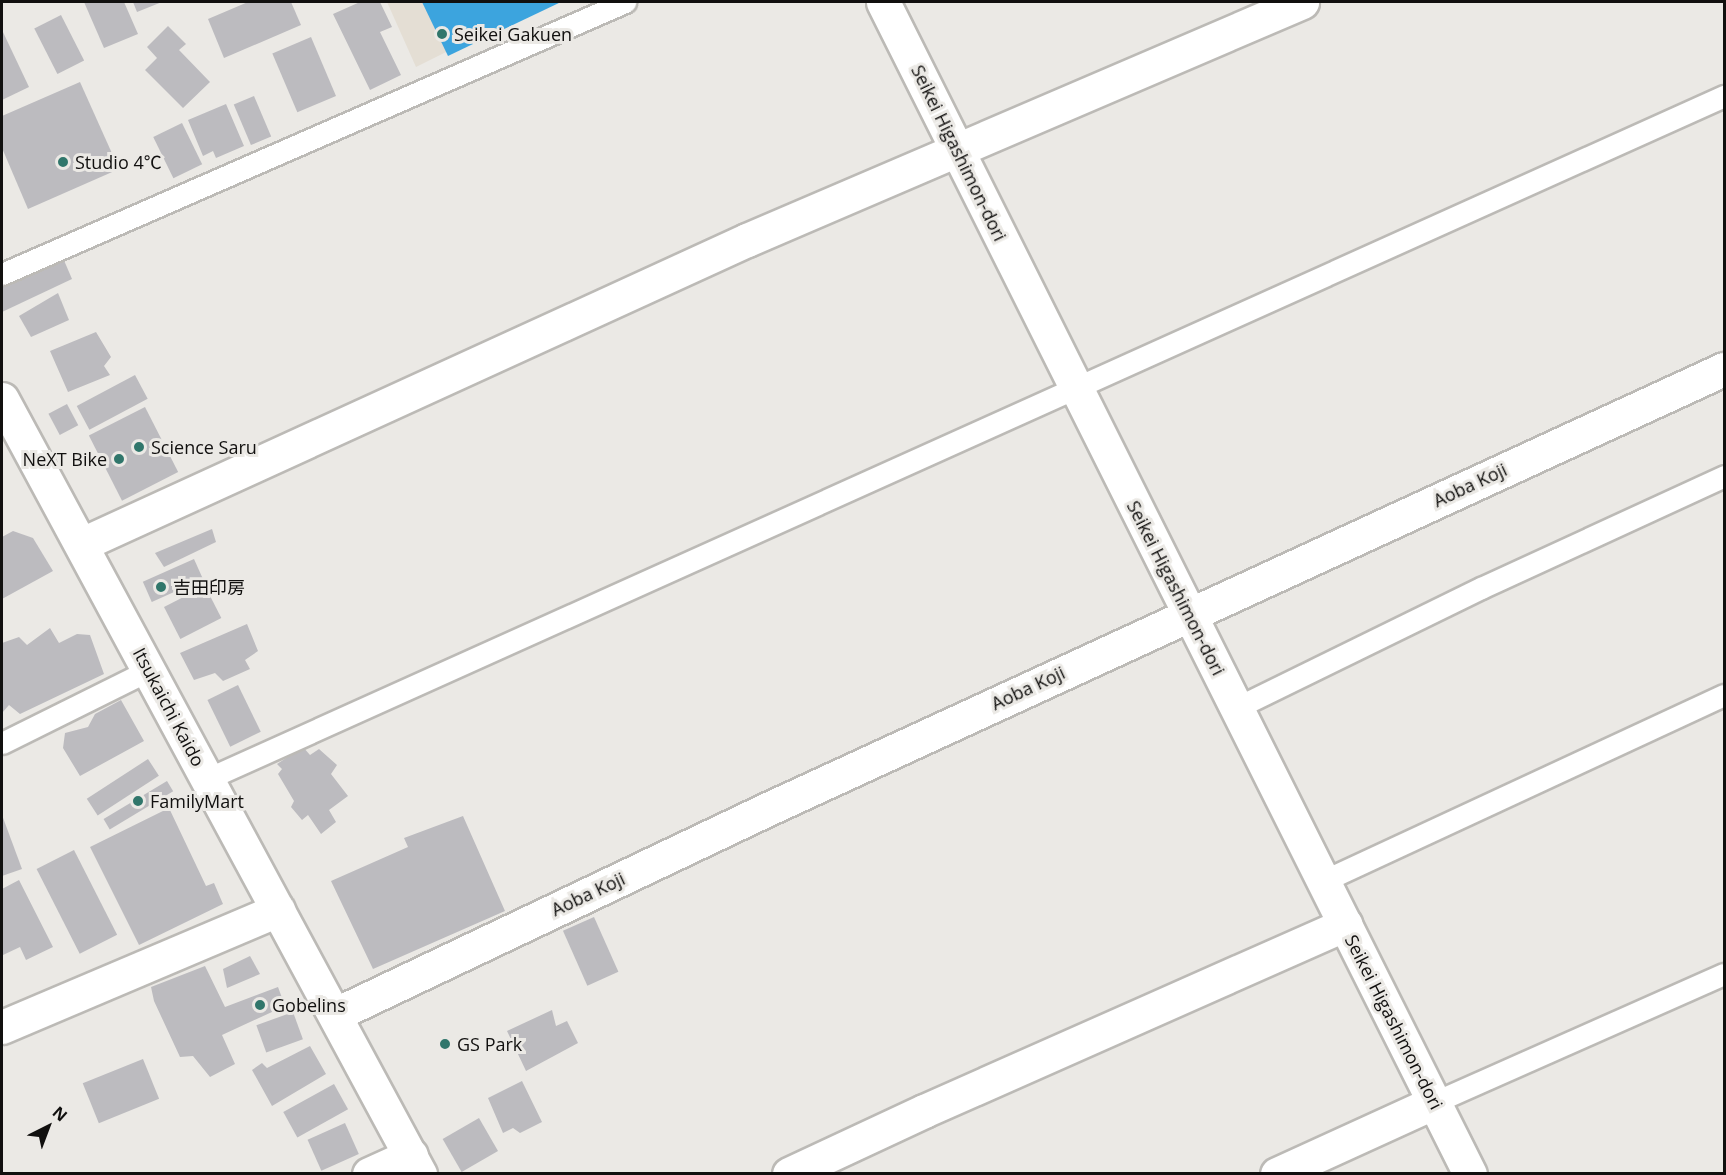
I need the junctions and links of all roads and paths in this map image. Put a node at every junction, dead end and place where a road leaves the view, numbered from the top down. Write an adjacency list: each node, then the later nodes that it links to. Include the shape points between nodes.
1 (625, 2): 6 (lane)
2 (883, 2): 5 (street, Seikei Higashimon-dori)
3 (1302, 2): 5 (street)
4 (1725, 96): 8 (lane)
5 (959, 150): 8 (street, Seikei Higashimon-dori); 11 (street, via 747,240)
6 (2, 274)
7 (1725, 369): 12 (street, Aoba Koji)
8 (1075, 389): 12 (street, Seikei Higashimon-dori); 17 (lane)
9 (2, 399): 11 (street, Itsukaichi Kaido)
10 (1725, 476): 15 (lane, via 1481,588)
11 (82, 544): 13 (street, Itsukaichi Kaido)
12 (1190, 613): 15 (street, Seikei Higashimon-dori); 22 (street, Aoba Koji)
13 (149, 670): 16 (lane); 17 (street, Itsukaichi Kaido)
14 (1725, 695): 18 (lane)
15 (1236, 708): 18 (street, Seikei Higashimon-dori)
16 (2, 743)
17 (207, 779): 19 (street, Itsukaichi Kaido)
18 (1323, 881): 20 (street, Seikei Higashimon-dori)
19 (278, 910): 22 (street, Itsukaichi Kaido); 23 (street)
20 (1345, 924): 24 (street, Seikei Higashimon-dori); 27 (street)
21 (1725, 974): 24 (lane)
22 (336, 1014): 25 (street, Itsukaichi Kaido)
23 (2, 1027)
24 (1435, 1102): 28 (street); 29 (street, Seikei Higashimon-dori)
25 (415, 1164): 26 (street)
26 (369, 1173)
27 (789, 1173)
28 (1277, 1173)
29 (1470, 1173)

